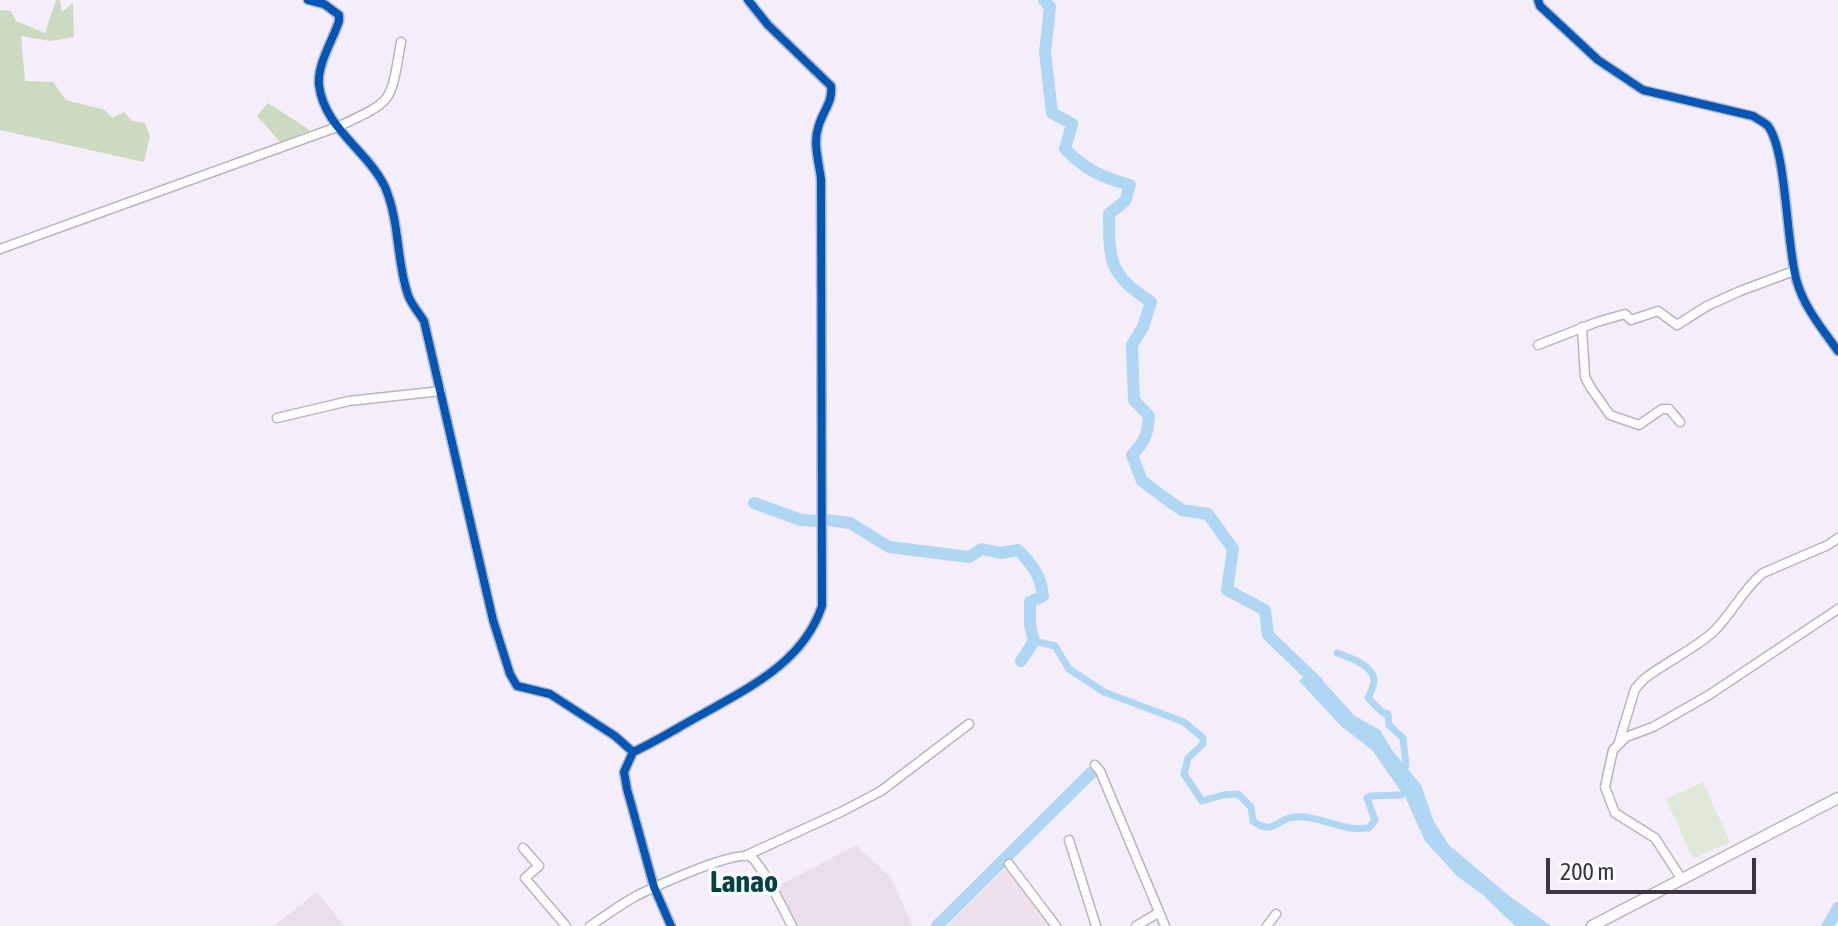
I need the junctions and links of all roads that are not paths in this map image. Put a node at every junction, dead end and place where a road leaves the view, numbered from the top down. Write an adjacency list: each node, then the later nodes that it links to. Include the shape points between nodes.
1 (309, 0): 5 (street, via 339,15 319,74)
2 (748, 0): 18 (street, via 831,86 816,142 821,179 822,606 807,637 766,679)
3 (1538, 0): 7 (street, via 1598,60 1643,90 1753,116 1767,126 1778,147)
4 (401, 42): 5 (street, via 389,97)
5 (337, 127): 6 (street); 11 (street, via 386,190 409,298 424,321)
6 (0, 249)
7 (1794, 271): 8 (street, via 1729,296 1677,325 1658,311); 10 (street, via 1802,298)
8 (1582, 327): 9 (street); 13 (street, via 1585,377 1610,415 1639,425 1669,409)
9 (1538, 345)
10 (1838, 351)
11 (441, 391): 12 (street, via 349,401); 18 (street, via 510,674 517,686 550,694)
12 (277, 418)
13 (1680, 422)
14 (1838, 538): 17 (street, via 1763,573 1714,631 1644,679 1635,689)
15 (1838, 609): 17 (street, via 1709,695)
16 (969, 724): 23 (street, via 881,791)
17 (1619, 743): 25 (street, via 1605,787 1615,813 1655,838)
18 (633, 752): 26 (street, via 624,772)
19 (1095, 765): 27 (street)
20 (1838, 798): 25 (main road)
21 (1069, 840): 34 (street)
22 (523, 848): 29 (street, via 539,866 525,878)
23 (749, 858): 26 (street, via 735,856); 32 (street)
24 (1009, 864): 33 (street)
25 (1681, 878): 38 (main road)
26 (654, 887): 30 (street); 31 (street)
27 (1158, 913): 35 (street); 36 (street)
28 (1276, 914): 37 (street)
29 (566, 926)
30 (590, 926)
31 (671, 926)
32 (792, 926)
33 (1056, 926)
34 (1096, 926)
35 (1136, 926)
36 (1165, 926)
37 (1267, 926)
38 (1592, 926)

